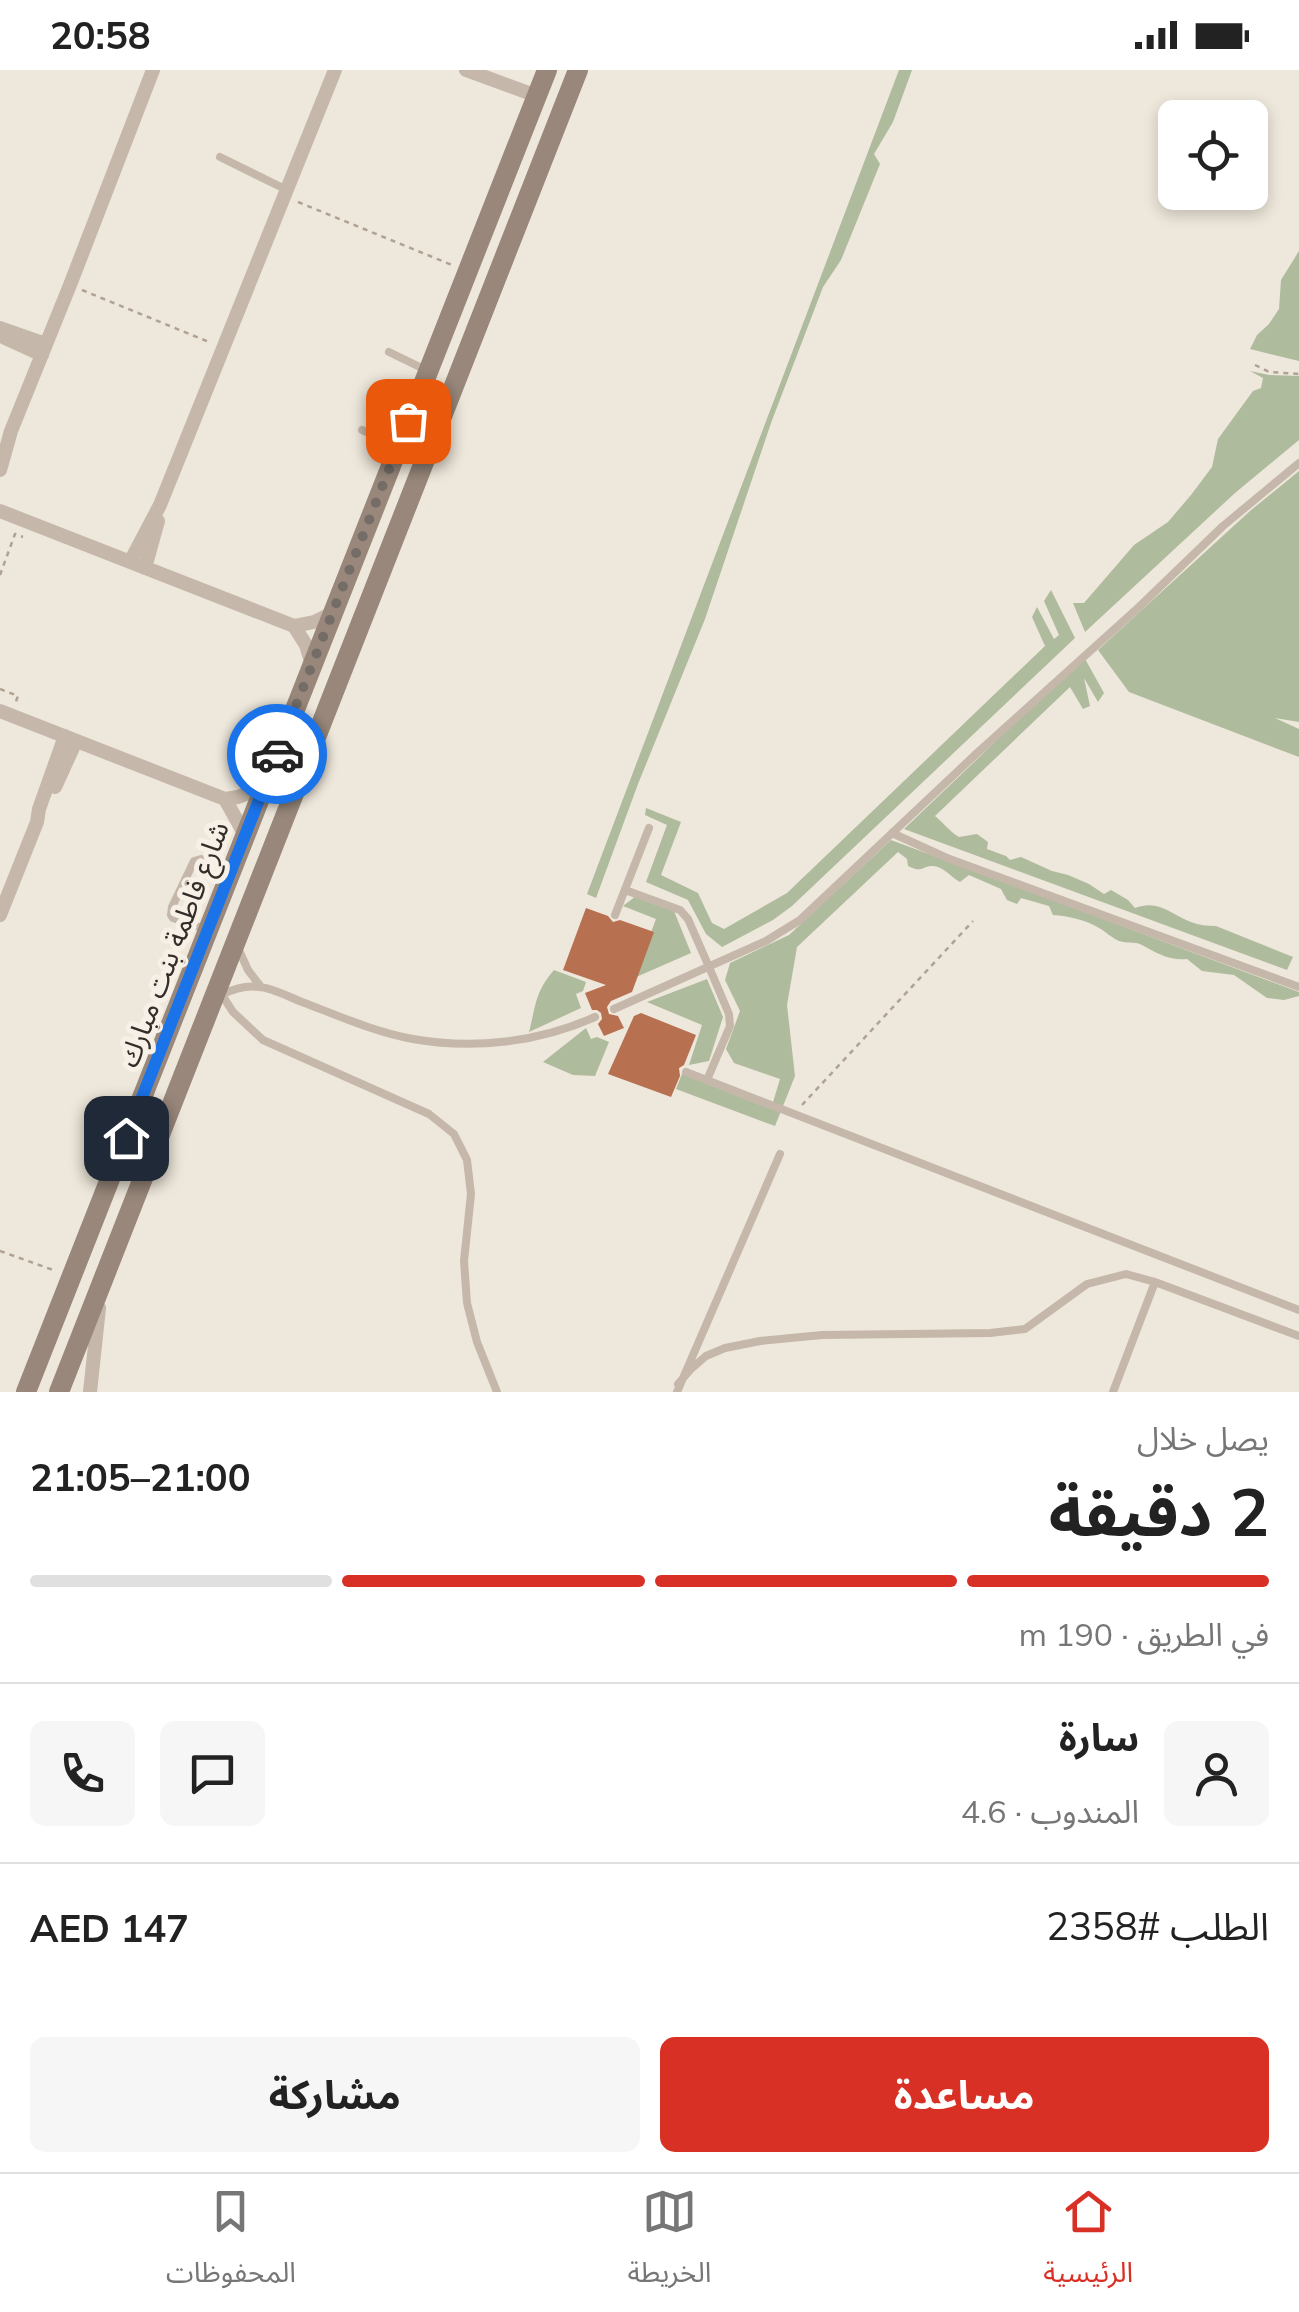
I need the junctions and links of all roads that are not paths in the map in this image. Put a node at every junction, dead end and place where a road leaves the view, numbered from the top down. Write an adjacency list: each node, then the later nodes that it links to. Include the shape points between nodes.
1 (153, 70): 11 (street)
2 (334, 70): 8 (street)
3 (466, 70): 6 (street)
4 (547, 70): 6 (street, شارع فاطمة بنت مبارك)
5 (578, 70): 37 (street, شارع فاطمة بنت مبارك)
6 (536, 96): 13 (street, شارع فاطمة بنت مبارك)
7 (220, 157): 8 (lane)
8 (287, 190): 21 (street)
9 (0, 328): 11 (street)
10 (0, 336): 11 (street)
11 (44, 350): 15 (street)
12 (389, 352): 13 (lane)
13 (428, 371): 16 (street, شارع فاطمة بنت مبارك)
14 (362, 430): 16 (lane)
15 (11, 431): 17 (street); 19 (street)
16 (399, 446): 22 (street, شارع فاطمة بنت مبارك)
17 (0, 448)
18 (1299, 463): 30 (lane)
19 (0, 470)
20 (0, 511): 21 (street)
21 (138, 565): 23 (street)
22 (333, 613): 23 (street); 24 (street, شارع فاطمة بنت مبارك)
23 (294, 626): 24 (street)
24 (312, 666): 27 (street, شارع فاطمة بنت مبارك)
25 (0, 712): 26 (street)
26 (70, 738): 28 (street); 34 (street)
27 (264, 788): 28 (street); 31 (street, شارع فاطمة بنت مبارك)
28 (225, 798): 31 (street)
29 (650, 828): 33 (lane)
30 (892, 833): 38 (lane, via 800,920); 40 (lane)
31 (245, 834): 32 (street, شارع فاطمة بنت مبارك)
32 (232, 870): 36 (street, شارع فاطمة بنت مبارك); 36 (lane, via 194,860 172,907 173,918)
33 (625, 890): 35 (lane); 38 (lane, via 680,910)
34 (1, 910)
35 (615, 915)
36 (208, 930): 52 (street, شارع فاطمة بنت مبارك)
37 (236, 941): 39 (lane); 41 (street, شارع فاطمة بنت مبارك)
38 (709, 967): 42 (lane); 45 (lane, via 730,1026)
39 (261, 986): 41 (lane); 43 (lane, via 375,1029 447,1043 535,1036)
40 (1299, 987)
41 (218, 998): 48 (street, شارع فاطمة بنت مبارك); 55 (lane, via 262,1040 429,1114 454,1134 467,1160 471,1194 467,1303)
42 (614, 1008)
43 (595, 1017)
44 (686, 1072): 45 (lane)
45 (707, 1080): 49 (lane)
46 (780, 1154): 51 (lane)
47 (1155, 1282): 50 (lane); 51 (lane, via 1126,1274 1087,1284 1026,1329 742,1344 706,1356); 56 (lane)
48 (102, 1283): 53 (street, شارع فاطمة بنت مبارك); 54 (street)
49 (1299, 1310)
50 (1299, 1336)
51 (678, 1388)
52 (26, 1392)
53 (59, 1392)
54 (90, 1392)
55 (497, 1392)
56 (1113, 1392)

